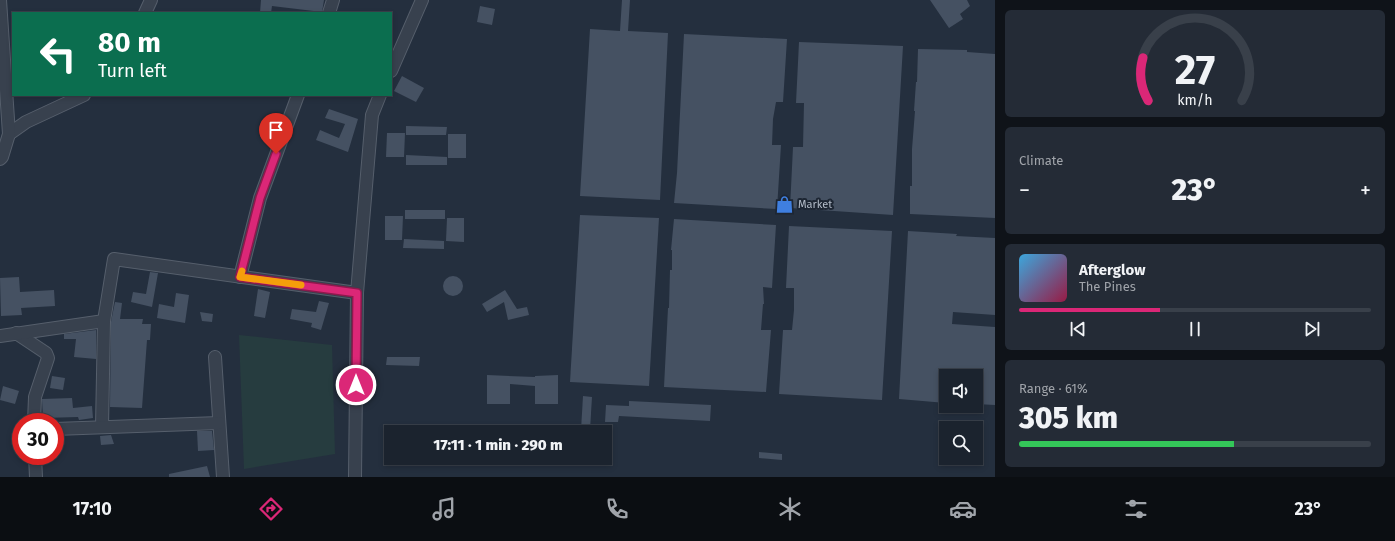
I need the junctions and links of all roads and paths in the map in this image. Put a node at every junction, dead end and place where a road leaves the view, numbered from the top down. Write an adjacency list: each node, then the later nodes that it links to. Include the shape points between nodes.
1 (0, 0): 8 (street)
2 (151, 0): 5 (street)
3 (333, 0): 6 (street)
4 (422, 0): 7 (street)
5 (145, 12)
6 (329, 12)
7 (392, 69)
8 (3, 84): 12 (street)
9 (82, 96): 12 (street, via 26,122)
10 (298, 96): 14 (street, via 260,198)
11 (380, 96): 15 (street, via 372,115)
12 (10, 134): 13 (street)
13 (0, 159)
14 (240, 277): 15 (street); 16 (street, via 114,258)
15 (357, 293): 27 (street)
16 (104, 320): 17 (street); 22 (street)
17 (16, 334): 18 (street); 20 (street, via 46,353 48,358 35,397)
18 (0, 336)
19 (215, 357): 21 (street)
20 (34, 413)
21 (220, 423): 22 (street); 26 (street)
22 (102, 427): 23 (street)
23 (64, 429)
24 (35, 465): 25 (street)
25 (36, 477)
26 (222, 477)
27 (355, 477)

